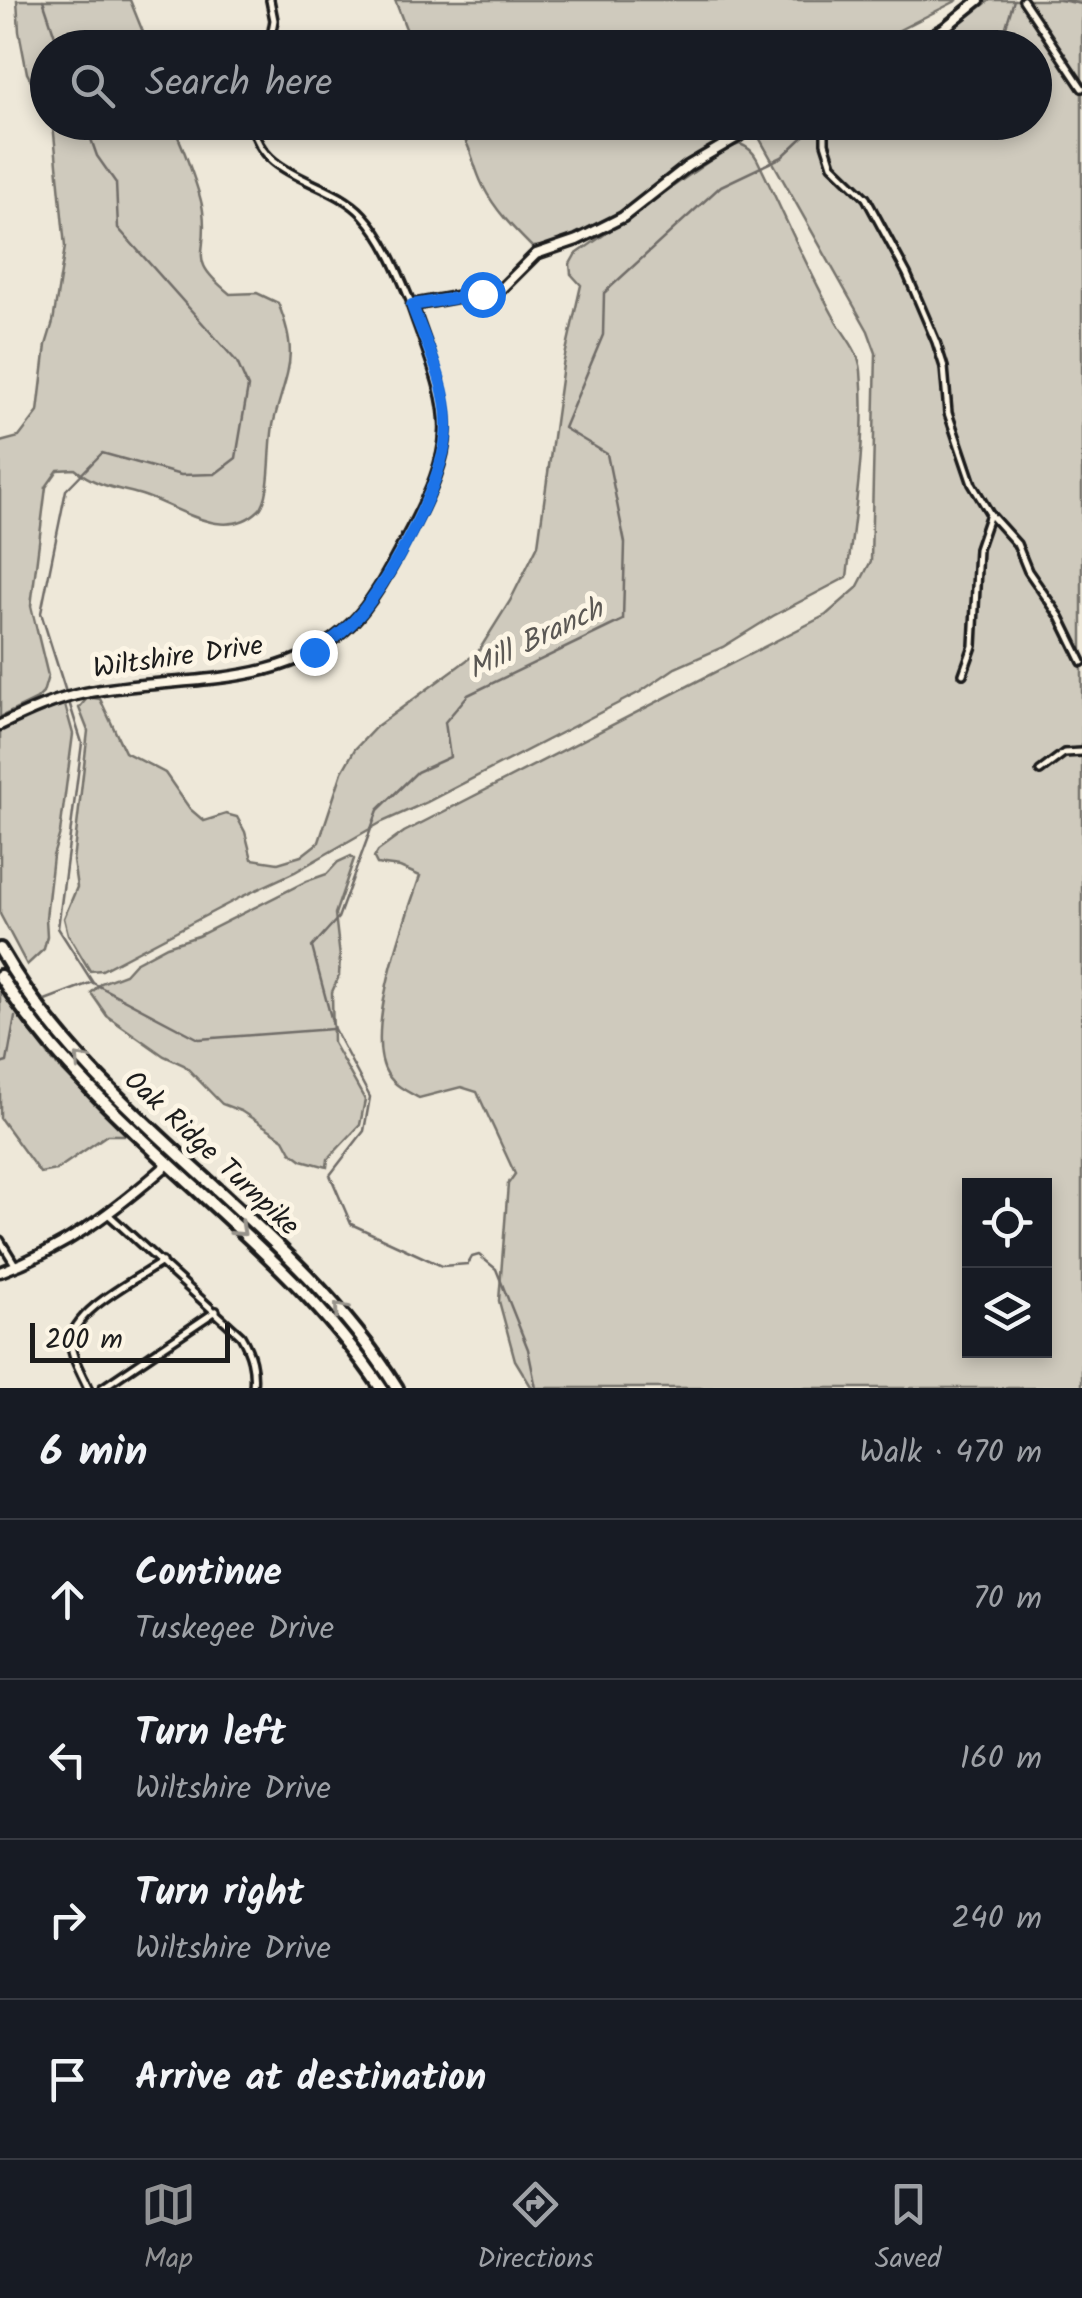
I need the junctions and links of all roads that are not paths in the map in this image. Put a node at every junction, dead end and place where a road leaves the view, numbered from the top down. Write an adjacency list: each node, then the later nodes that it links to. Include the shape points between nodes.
1 (270, 0): 4 (street)
2 (979, 0): 5 (street)
3 (1024, 0): 6 (street)
4 (274, 30)
5 (941, 30)
6 (1044, 30)
7 (1052, 42): 8 (street)
8 (1082, 88)
9 (257, 140): 12 (street, Wiltshire Drive, via 272,162 362,214)
10 (731, 140): 12 (street, via 623,217 536,254 501,289)
11 (826, 140): 13 (street, via 832,165 866,198 908,274 944,367 948,413 965,466)
12 (412, 305): 16 (street, Wiltshire Drive, via 444,398 446,446 423,508 360,615 325,645 282,666 77,694)
13 (990, 514): 14 (street, via 1017,544); 15 (street, via 978,549 973,646)
14 (1082, 662)
15 (963, 674)
16 (0, 725)
17 (1082, 752): 18 (street, via 1064,753)
18 (1040, 771)
19 (0, 948): 21 (highway, Oak Ridge Turnpike, one-way to 19, via 64,1042)
20 (0, 976): 22 (highway, Oak Ridge Turnpike, via 79,1080)
21 (178, 1155): 22 (highway); 33 (highway, Oak Ridge Turnpike, one-way to 21, via 323,1288)
22 (168, 1164): 23 (street); 32 (highway, Oak Ridge Turnpike, one-way to 32, via 311,1297)
23 (109, 1215): 25 (street); 26 (street)
24 (0, 1240): 26 (street)
25 (162, 1262): 28 (street); 29 (street, via 75,1325 71,1348)
26 (16, 1266): 27 (street)
27 (0, 1272)
28 (216, 1311): 30 (street); 31 (street, via 245,1342)
29 (88, 1388)
30 (102, 1388)
31 (252, 1388)
32 (381, 1388)
33 (397, 1388)

